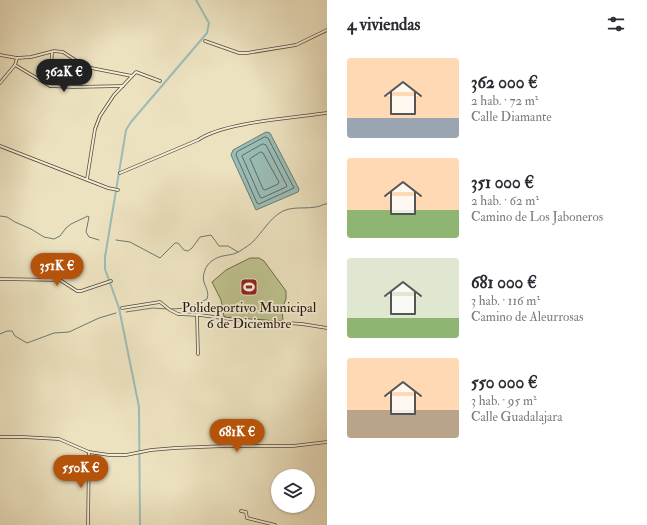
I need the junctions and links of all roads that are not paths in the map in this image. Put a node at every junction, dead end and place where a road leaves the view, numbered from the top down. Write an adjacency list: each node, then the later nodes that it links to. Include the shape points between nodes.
1 (327, 30): 2 (street, via 296,45 247,53)
2 (205, 41)
3 (52, 52): 5 (street); 7 (street, via 63,52 92,69); 10 (street)
4 (0, 55): 5 (street)
5 (17, 58): 6 (street)
6 (15, 64): 9 (street); 10 (street)
7 (132, 76): 8 (street, via 136,72); 11 (street)
8 (160, 81)
9 (0, 83)
10 (50, 86): 11 (street)
11 (124, 86): 15 (street, via 114,95 97,121)
12 (327, 113): 14 (street, via 248,124 218,131)
13 (0, 146): 15 (street)
14 (120, 173)
15 (87, 179): 16 (street)
16 (118, 190)
17 (0, 279): 18 (street, via 60,280 77,291)
18 (110, 281)
19 (122, 308): 20 (street, via 160,302 178,314)
20 (197, 315): 21 (street); 22 (street)
21 (327, 328)
22 (198, 354)
23 (0, 437): 25 (street, via 59,439)
24 (327, 442): 25 (street, via 293,446 176,448 126,455)
25 (89, 452): 27 (street)
26 (241, 511): 28 (street, via 246,512 247,518)
27 (88, 525)
28 (275, 525)

